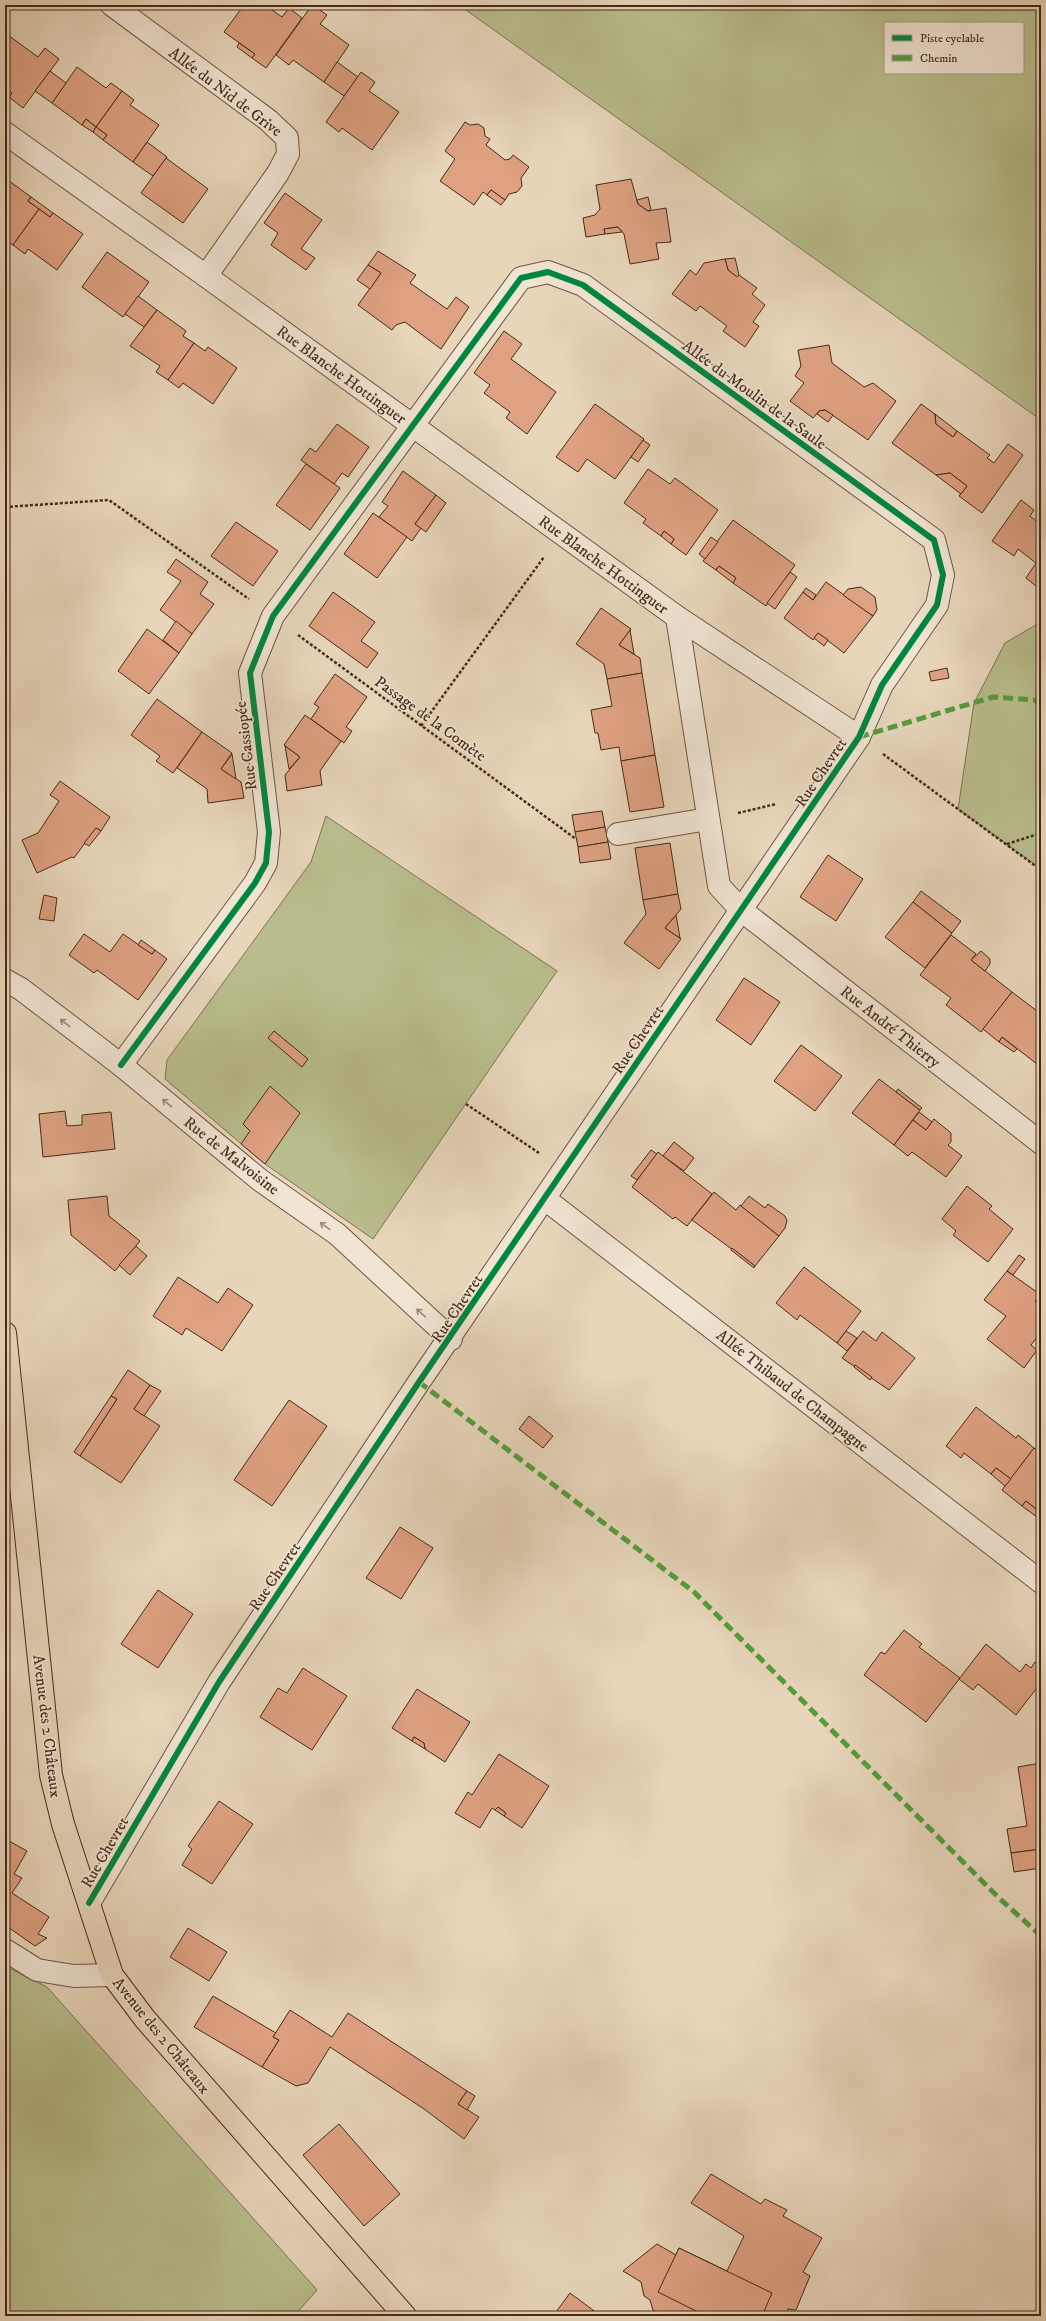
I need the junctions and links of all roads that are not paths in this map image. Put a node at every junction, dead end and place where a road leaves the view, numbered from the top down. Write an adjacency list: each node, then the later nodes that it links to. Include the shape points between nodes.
1 (112, 5): 3 (street, Allée du Nid de Grive, via 268,120 287,138 288,154 278,173)
2 (5, 133): 3 (street, Rue Blanche Hottinguer)
3 (206, 276): 4 (street, Rue Blanche Hottinguer)
4 (411, 425): 5 (street, Rue Blanche Hottinguer); 6 (street, Allée du Moulin de la Saule, via 521,278 548,272 583,285 934,540 944,575 937,605 882,685); 11 (street, Rue Cassiopée, via 273,616 250,673 269,832 266,863 255,883)
5 (676, 617): 6 (street, Rue Blanche Hottinguer); 7 (street, Rue Blanche Hottinguer)
6 (859, 737): 9 (street, Rue Chevret)
7 (708, 819): 8 (street); 9 (street, Rue Blanche Hottinguer, via 719,886)
8 (618, 834)
9 (741, 910): 12 (street, Rue André Thierry); 13 (street, Rue Chevret)
10 (5, 980): 11 (street, Rue de Malvoisine, one-way to 10, via 21,989)
11 (121, 1065): 15 (street, Rue de Malvoisine, one-way to 11, via 337,1234 260,1180)
12 (1041, 1143)
13 (545, 1199): 15 (street, Rue Chevret); 16 (street, Allée Thibaud de Champagne)
14 (5, 1333): 17 (main road, Avenue des 2 Châteaux, via 51,1775 63,1824)
15 (451, 1339): 17 (street, Rue Chevret, via 419,1382 219,1682)
16 (1041, 1582)
17 (89, 1902): 19 (main road, Avenue des 2 Châteaux)
18 (5, 1950): 19 (street, via 37,1970 74,1976)
19 (112, 1975): 20 (main road, Avenue des 2 Châteaux, via 145,2019)
20 (405, 2316)

